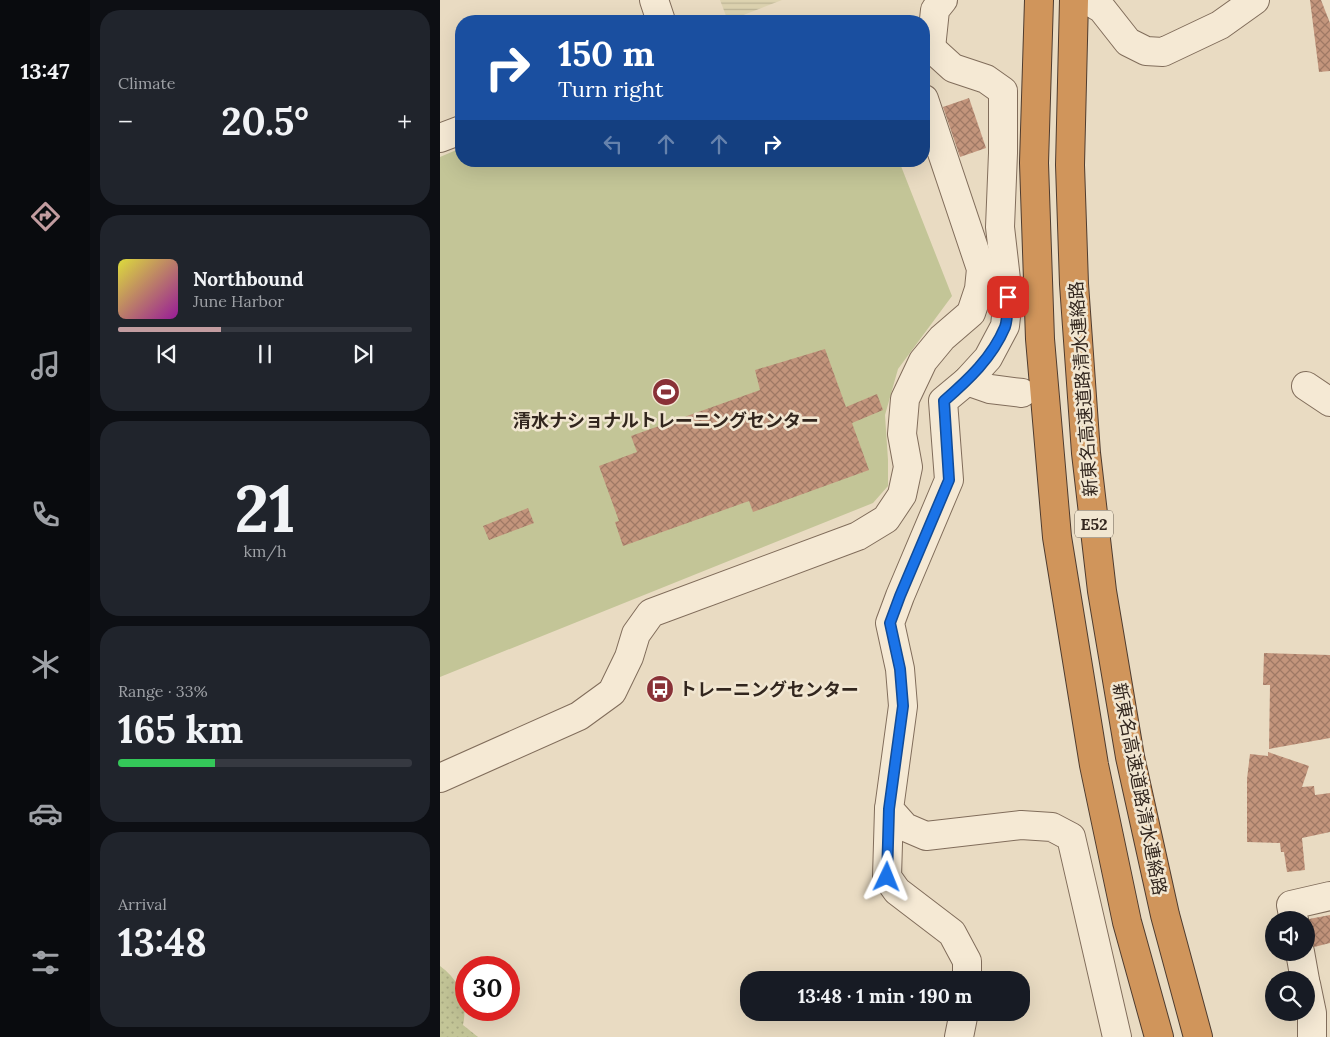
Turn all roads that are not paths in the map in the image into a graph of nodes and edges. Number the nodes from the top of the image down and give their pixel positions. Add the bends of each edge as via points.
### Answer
1 (654, 0) edge
2 (943, 0) edge
3 (1038, 0) edge
4 (1074, 0) edge
5 (1087, 0) edge
6 (1255, 0) edge
7 (659, 15) edge
8 (930, 38) edge
9 (930, 51) edge
10 (930, 117) edge
11 (966, 381) junction
12 (1306, 386) dead end
13 (1022, 393) dead end
14 (1330, 402) edge
15 (440, 778) edge
16 (889, 809) junction
17 (1330, 896) edge
18 (1292, 911) edge
19 (967, 971) edge
20 (962, 1021) edge
21 (1312, 1021) edge
22 (959, 1037) edge
23 (1116, 1037) edge
24 (1159, 1037) edge
25 (1198, 1037) edge
26 (1312, 1037) edge

1 - 7 street
2 - 8 street via 935,10
3 - 24 highway, 新東名高速道路清水連絡路 / E52 via 1034,163 1040,329 1057,537 1098,783 1127,922
4 - 25 highway, 新東名高速道路清水連絡路 / E52 via 1070,165 1074,284 1086,453 1102,591 1130,758
5 - 6 street via 1102,9 1128,42 1146,51 1163,52 1220,25
9 - 11 street via 953,68 986,79 1003,91 1000,226 1008,297 1005,326 988,358
10 - 15 street via 981,269 979,289 971,313 923,360 905,399 902,434 908,467 902,495 886,520 858,536 651,613 636,634 630,657 612,692 579,716
11 - 13 street via 990,390
11 - 16 street via 944,401 949,480 890,623 900,669 903,706
12 - 14 street
16 - 19 street via 887,877 896,891 952,933 967,961
16 - 23 street via 905,827 926,836 1021,825 1052,827 1071,838
17 - 18 street via 1291,905
20 - 22 street
21 - 26 street

